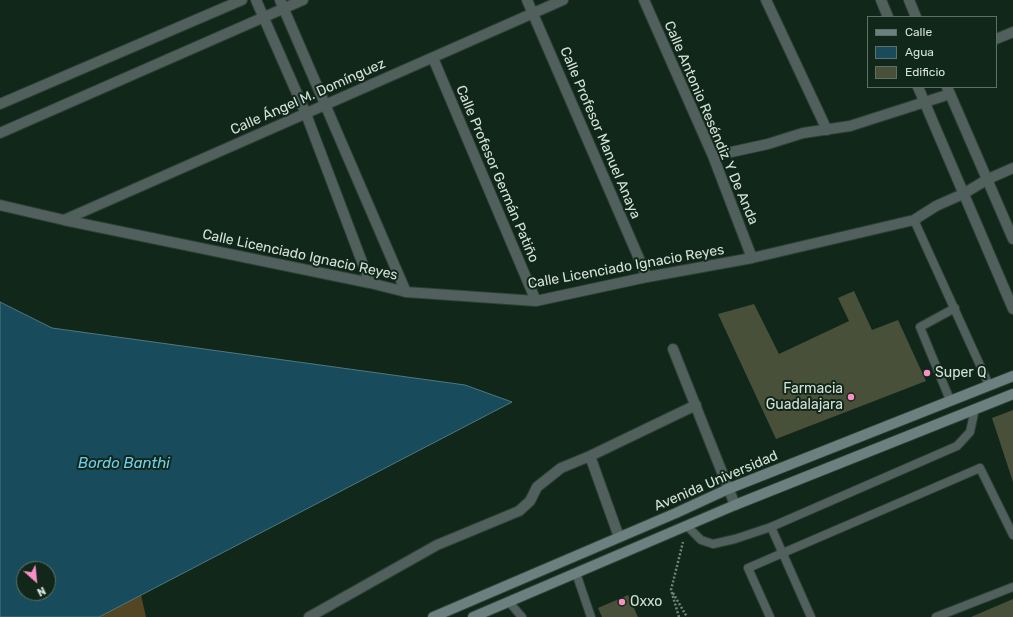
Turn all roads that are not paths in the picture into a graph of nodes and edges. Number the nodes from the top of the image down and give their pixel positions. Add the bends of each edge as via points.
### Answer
1 (242, 0) edge
2 (256, 0) edge
3 (303, 0) edge
4 (527, 0) edge
5 (563, 0) edge
6 (644, 0) edge
7 (766, 0) edge
8 (881, 0) edge
9 (909, 0) edge
10 (282, 4) edge
11 (533, 13) junction
12 (888, 16) edge
13 (916, 16) edge
14 (264, 17) junction
15 (1013, 32) edge
16 (997, 39) edge
17 (433, 58) junction
18 (918, 88) edge
19 (949, 91) edge
20 (925, 102) junction
21 (0, 104) edge
22 (326, 105) junction
23 (306, 114) junction
24 (828, 130) junction
25 (0, 133) edge
26 (713, 156) junction
27 (1013, 168) edge
28 (988, 179) junction
29 (963, 194) junction
30 (0, 204) edge
31 (64, 220) junction
32 (914, 220) junction
33 (1013, 239) edge
34 (752, 258) junction
35 (647, 276) junction
36 (370, 283) junction
37 (406, 292) junction
38 (536, 301) junction
39 (954, 308) junction
40 (1013, 309) edge
41 (673, 349) dead end
42 (1013, 376) edge
43 (989, 384) junction
44 (1013, 394) edge
45 (950, 400) junction
46 (696, 405) junction
47 (975, 409) junction
48 (590, 456) junction
49 (728, 489) junction
50 (735, 505) junction
51 (686, 526) junction
52 (771, 527) junction
53 (1013, 535) edge
54 (619, 537) junction
55 (782, 552) junction
56 (576, 573) junction
57 (1013, 587) edge
58 (509, 602) junction
59 (309, 617) edge
60 (432, 617) edge
61 (473, 617) edge
62 (522, 617) edge
63 (592, 617) edge
64 (770, 617) edge
65 (811, 617) edge
66 (936, 617) edge

1 - 21 street
2 - 14 street
3 - 10 street
4 - 11 street, Calle Profesor Manuel Anaya
5 - 11 street, Calle Ángel M. Domínguez
6 - 26 street, Calle Antonio Reséndiz Y De Anda
7 - 24 street
8 - 12 street
9 - 13 street
10 - 14 street
10 - 22 street
11 - 17 street, Calle Ángel M. Domínguez
11 - 35 street, Calle Profesor Manuel Anaya
14 - 23 street
14 - 25 street
15 - 16 street
17 - 22 street, Calle Ángel M. Domínguez
17 - 38 street, Calle Profesor Germán Patiño
18 - 20 street
19 - 20 street
19 - 28 street
20 - 24 street via 850,126
20 - 29 street
22 - 23 street, Calle Ángel M. Domínguez
22 - 37 street
23 - 31 street, Calle Ángel M. Domínguez
23 - 36 street
24 - 26 street via 803,133
26 - 34 street, Calle Antonio Reséndiz Y De Anda
27 - 28 street, Calle Licenciado Ignacio Reyes
28 - 29 street, Calle Licenciado Ignacio Reyes
28 - 33 street
29 - 32 street, Calle Licenciado Ignacio Reyes via 936,206
29 - 40 street
30 - 31 street, Calle Licenciado Ignacio Reyes
31 - 36 street, Calle Licenciado Ignacio Reyes
32 - 34 street, Calle Licenciado Ignacio Reyes
32 - 39 lane
34 - 35 street, Calle Licenciado Ignacio Reyes
35 - 38 street, Calle Licenciado Ignacio Reyes
36 - 37 street, Calle Licenciado Ignacio Reyes
37 - 38 street, Calle Licenciado Ignacio Reyes
39 - 43 lane
39 - 45 lane via 920,326
41 - 46 street
42 - 43 main road, Avenida Universidad
43 - 45 main road, Avenida Universidad
44 - 47 main road, Avenida Universidad
45 - 49 main road, Avenida Universidad
46 - 48 street
46 - 49 street
47 - 50 main road, Avenida Universidad
47 - 52 lane via 970,432 956,446
48 - 54 street
48 - 59 street via 561,468 537,487 530,501 519,511 437,545
49 - 50 street
49 - 54 main road, Avenida Universidad
50 - 51 main road, Avenida Universidad
51 - 52 lane via 701,540 713,544
51 - 56 main road, Avenida Universidad
52 - 55 lane
53 - 55 lane via 980,468
54 - 60 main road, Avenida Universidad
55 - 64 lane via 748,568
55 - 65 lane
56 - 58 main road, Avenida Universidad
56 - 63 lane
57 - 66 lane
58 - 61 main road, Avenida Universidad
58 - 62 lane

